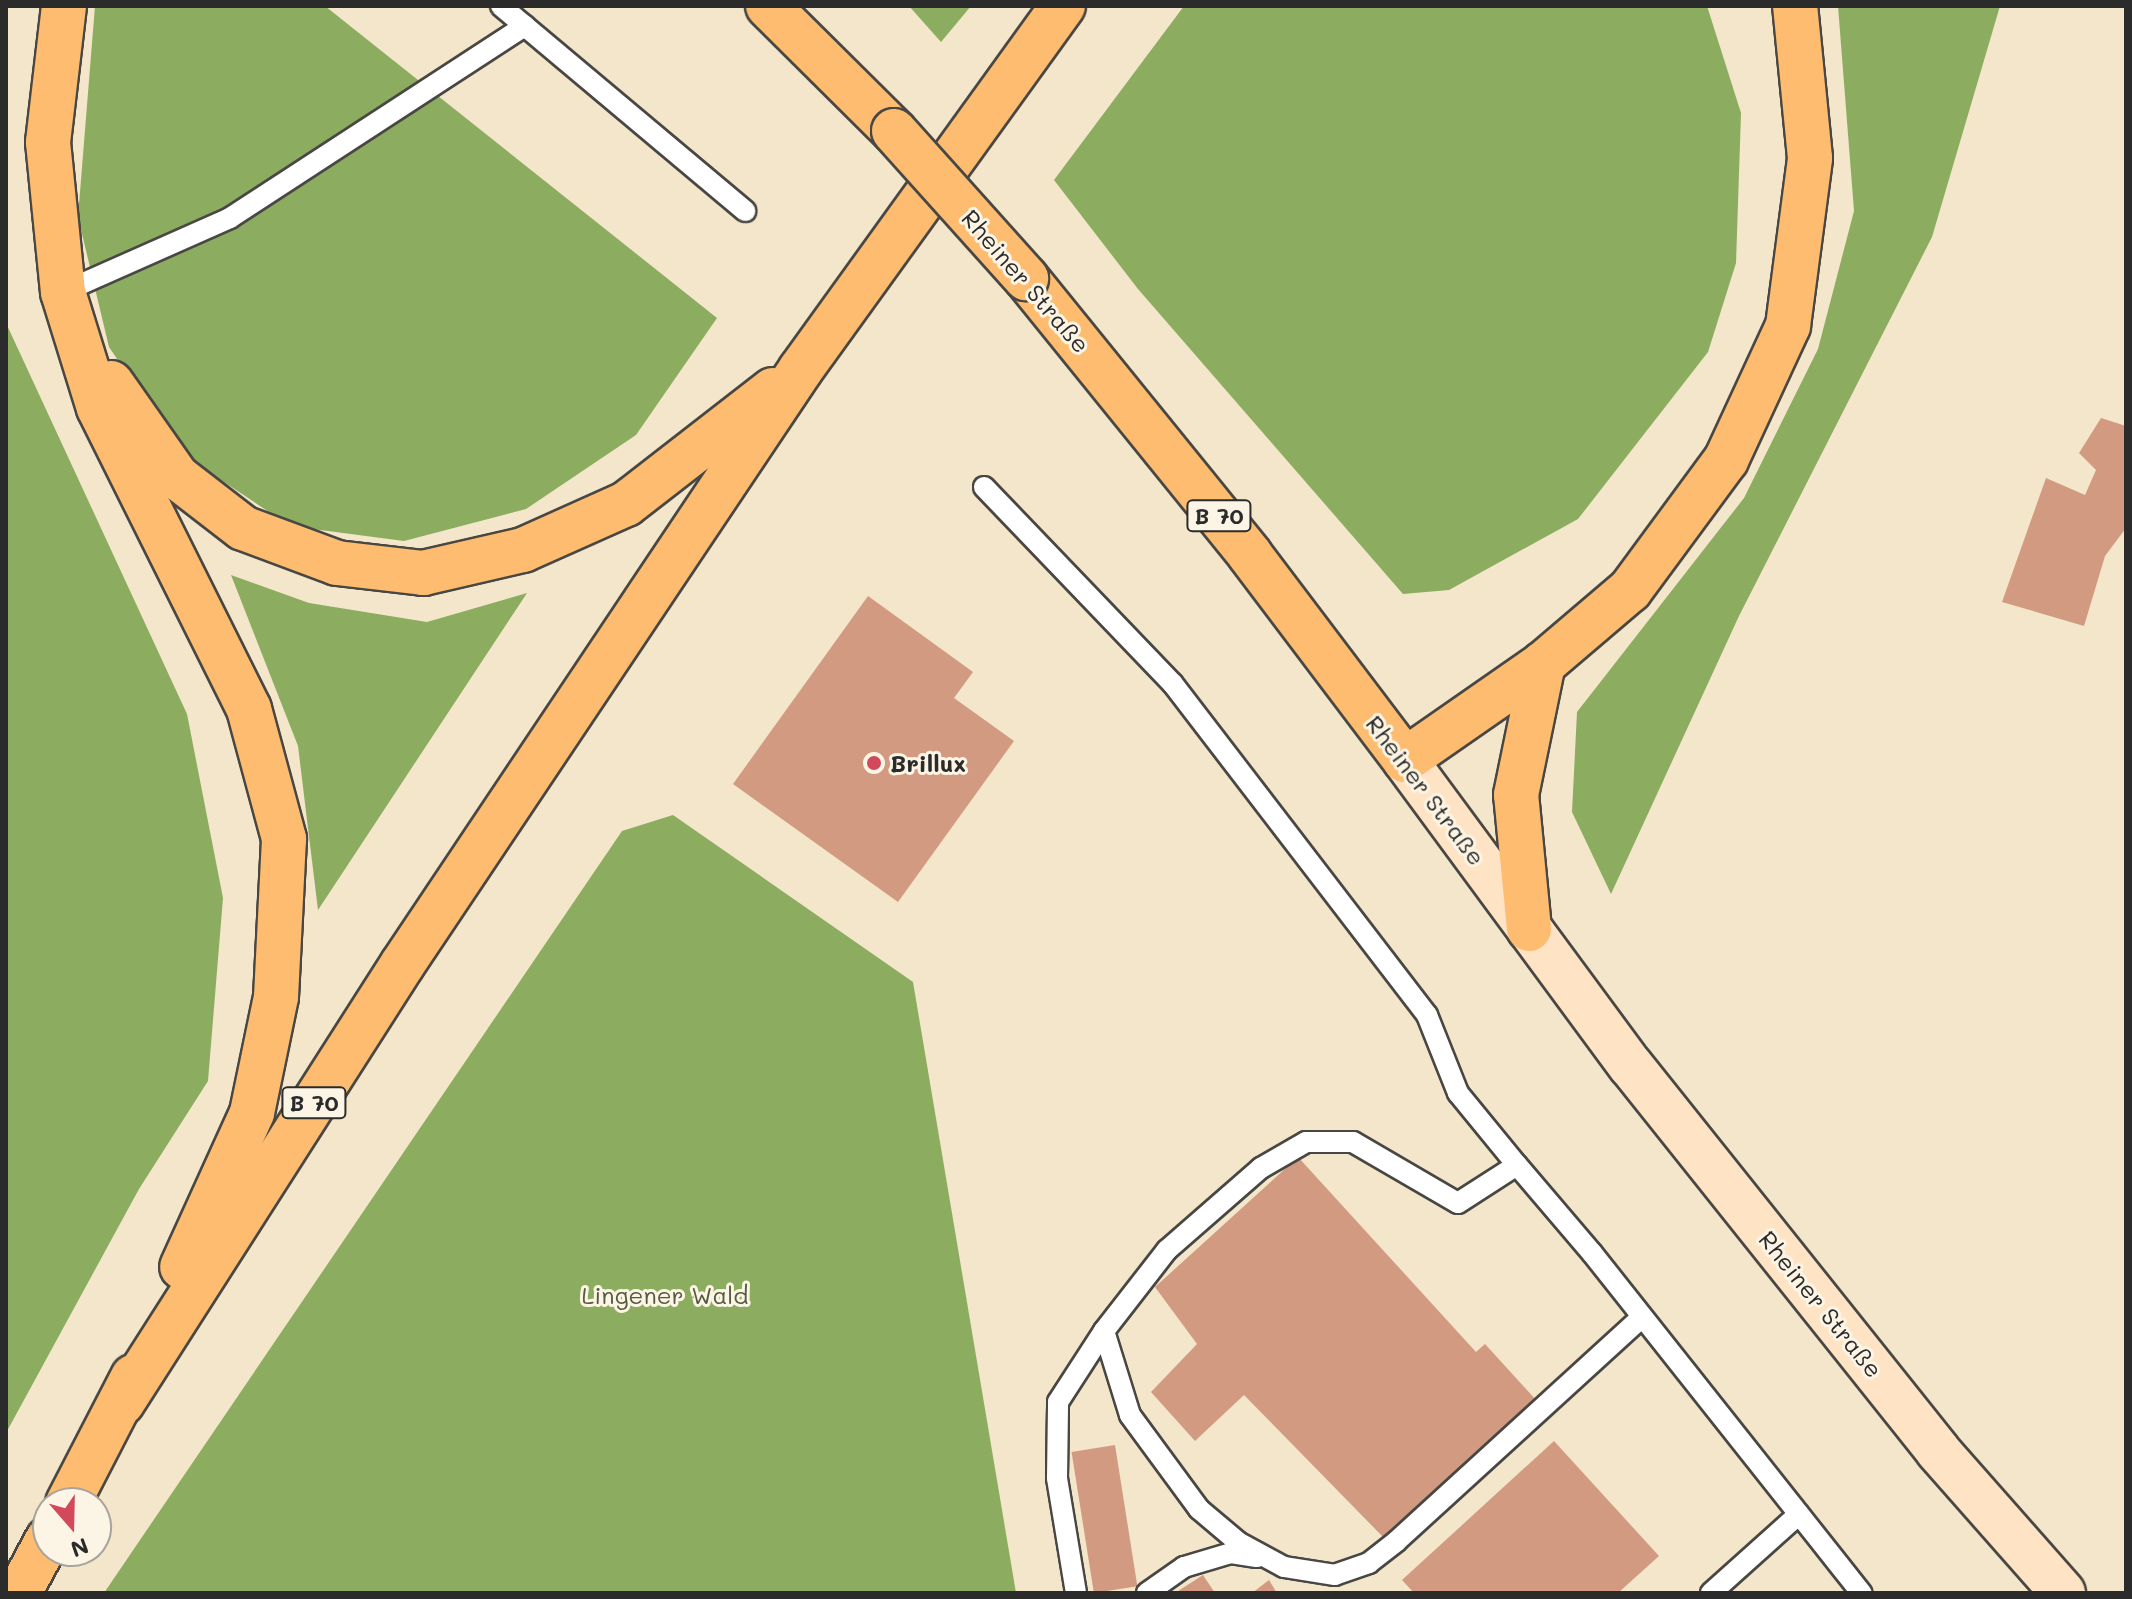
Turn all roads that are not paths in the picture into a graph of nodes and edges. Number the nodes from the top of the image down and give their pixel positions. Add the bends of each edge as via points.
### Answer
1 (64, 6) edge
2 (501, 6) edge
3 (768, 6) edge
4 (1063, 6) edge
5 (1793, 9) edge
6 (525, 26) junction
7 (745, 211) dead end
8 (63, 292) junction
9 (801, 369) junction
10 (984, 487) dead end
11 (1543, 664) junction
12 (1405, 760) junction
13 (1529, 929) junction
14 (1517, 1165) junction
15 (1642, 1317) junction
16 (1104, 1331) junction
17 (122, 1403) junction
18 (77, 1487) edge
19 (1799, 1514) junction
20 (1269, 1559) junction
21 (33, 1567) edge
22 (19, 1593) edge
23 (1076, 1593) edge
24 (1147, 1593) edge
25 (1711, 1593) edge
26 (1861, 1593) edge
27 (2063, 1593) edge

1 - 8 main road via 48,142
2 - 6 lane
3 - 12 main road, Rheiner Straße / B 70, bridge via 894,131 1026,278 1250,555
4 - 9 main road, B 70
5 - 11 main road via 1810,158 1788,326 1726,460 1630,590
6 - 7 lane
6 - 8 lane via 230,218
8 - 9 main road via 111,382 177,477 243,528 337,563 423,573 523,550 626,504
8 - 17 main road via 99,408 249,709 284,839 276,997 252,1113
9 - 17 main road, B 70 via 411,952
10 - 14 lane via 1173,684 1427,1015 1458,1093
11 - 12 main road
11 - 13 main road via 1516,795
12 - 13 main road, Rheiner Straße
13 - 27 main road, Rheiner Straße via 1631,1066 1938,1451
14 - 15 lane
14 - 16 lane via 1458,1203 1353,1142 1306,1142 1261,1168 1167,1250
15 - 19 lane
15 - 20 lane via 1369,1563 1335,1575 1284,1567
16 - 20 lane via 1130,1415 1199,1509
16 - 23 lane via 1058,1402 1057,1478
17 - 18 main road, B 70
19 - 25 lane
19 - 26 lane
20 - 24 lane via 1219,1556 1184,1567
21 - 22 main road

